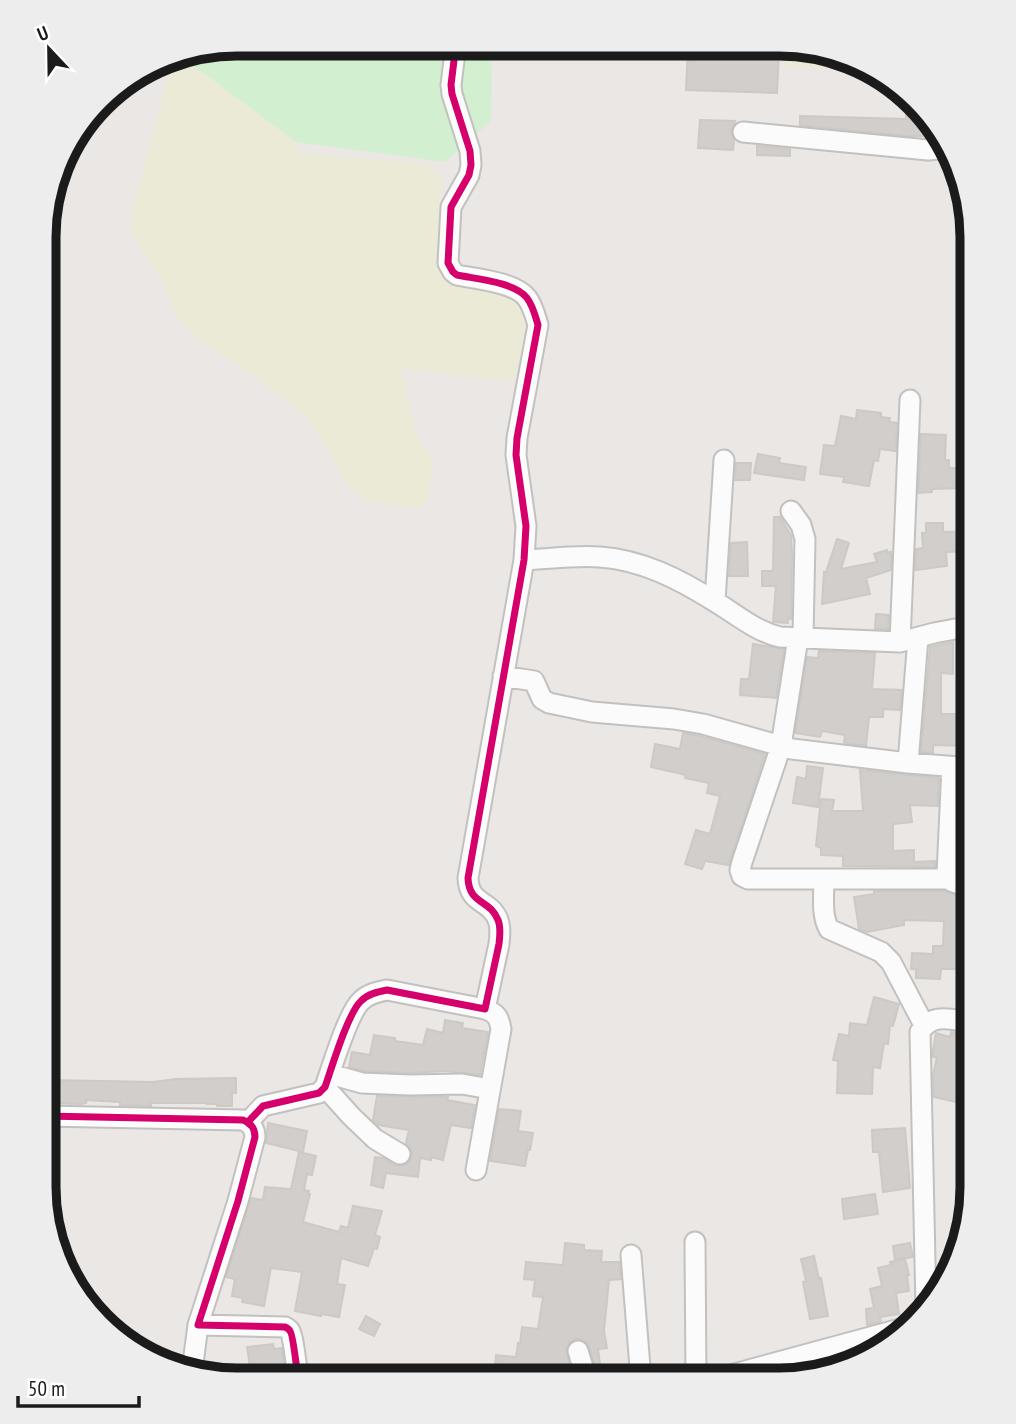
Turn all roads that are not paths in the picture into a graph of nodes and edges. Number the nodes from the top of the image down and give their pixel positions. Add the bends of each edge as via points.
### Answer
1 (455, 56) edge
2 (743, 132) dead end
3 (937, 149) edge
4 (910, 400) dead end
5 (724, 460) dead end
6 (791, 511) dead end
7 (524, 560) junction
8 (715, 601) junction
9 (960, 629) edge
10 (801, 638) junction
11 (909, 640) junction
12 (503, 676) junction
13 (781, 746) junction
14 (908, 763) junction
15 (951, 767) junction
16 (960, 767) edge
17 (948, 878) junction
18 (824, 879) junction
19 (960, 883) edge
20 (485, 1009) junction
21 (960, 1021) edge
22 (924, 1025) junction
23 (327, 1080) junction
24 (490, 1089) junction
25 (56, 1116) edge
26 (248, 1122) junction
27 (400, 1154) dead end
28 (476, 1170) dead end
29 (695, 1242) dead end
30 (631, 1255) dead end
31 (926, 1293) edge
32 (198, 1325) junction
33 (886, 1333) edge
34 (578, 1351) dead end
35 (193, 1362) edge
36 (296, 1368) edge
37 (583, 1368) edge
38 (640, 1368) edge
39 (696, 1368) edge
40 (756, 1368) edge

1 - 7 street via 452,94 471,165 452,207 448,263 457,275 521,291 538,324 516,455 526,526
2 - 3 street
4 - 11 street
5 - 8 street
6 - 10 street via 806,539
7 - 8 street via 598,556 630,561
7 - 12 street
8 - 10 street via 766,634
9 - 11 street
10 - 11 street
10 - 13 street
11 - 14 street
12 - 13 street via 534,681 548,703 704,724
12 - 20 street via 468,878 471,894 498,919 500,934
13 - 14 street
13 - 18 street via 740,870 748,879
14 - 15 street
15 - 16 street
15 - 17 street
17 - 18 street
17 - 19 street
18 - 22 street via 824,915 829,929 881,952 891,962
20 - 23 street via 387,990 375,992 353,1011
20 - 24 street via 495,1013 501,1028
21 - 22 street via 940,1019
22 - 31 street via 919,1047
23 - 24 street
23 - 26 street via 319,1093 263,1106
23 - 27 street via 351,1116
24 - 28 street
25 - 26 street
26 - 32 street via 255,1137
29 - 39 street
30 - 38 street
32 - 35 street
32 - 36 street via 285,1327 292,1334
33 - 40 street
34 - 37 street

